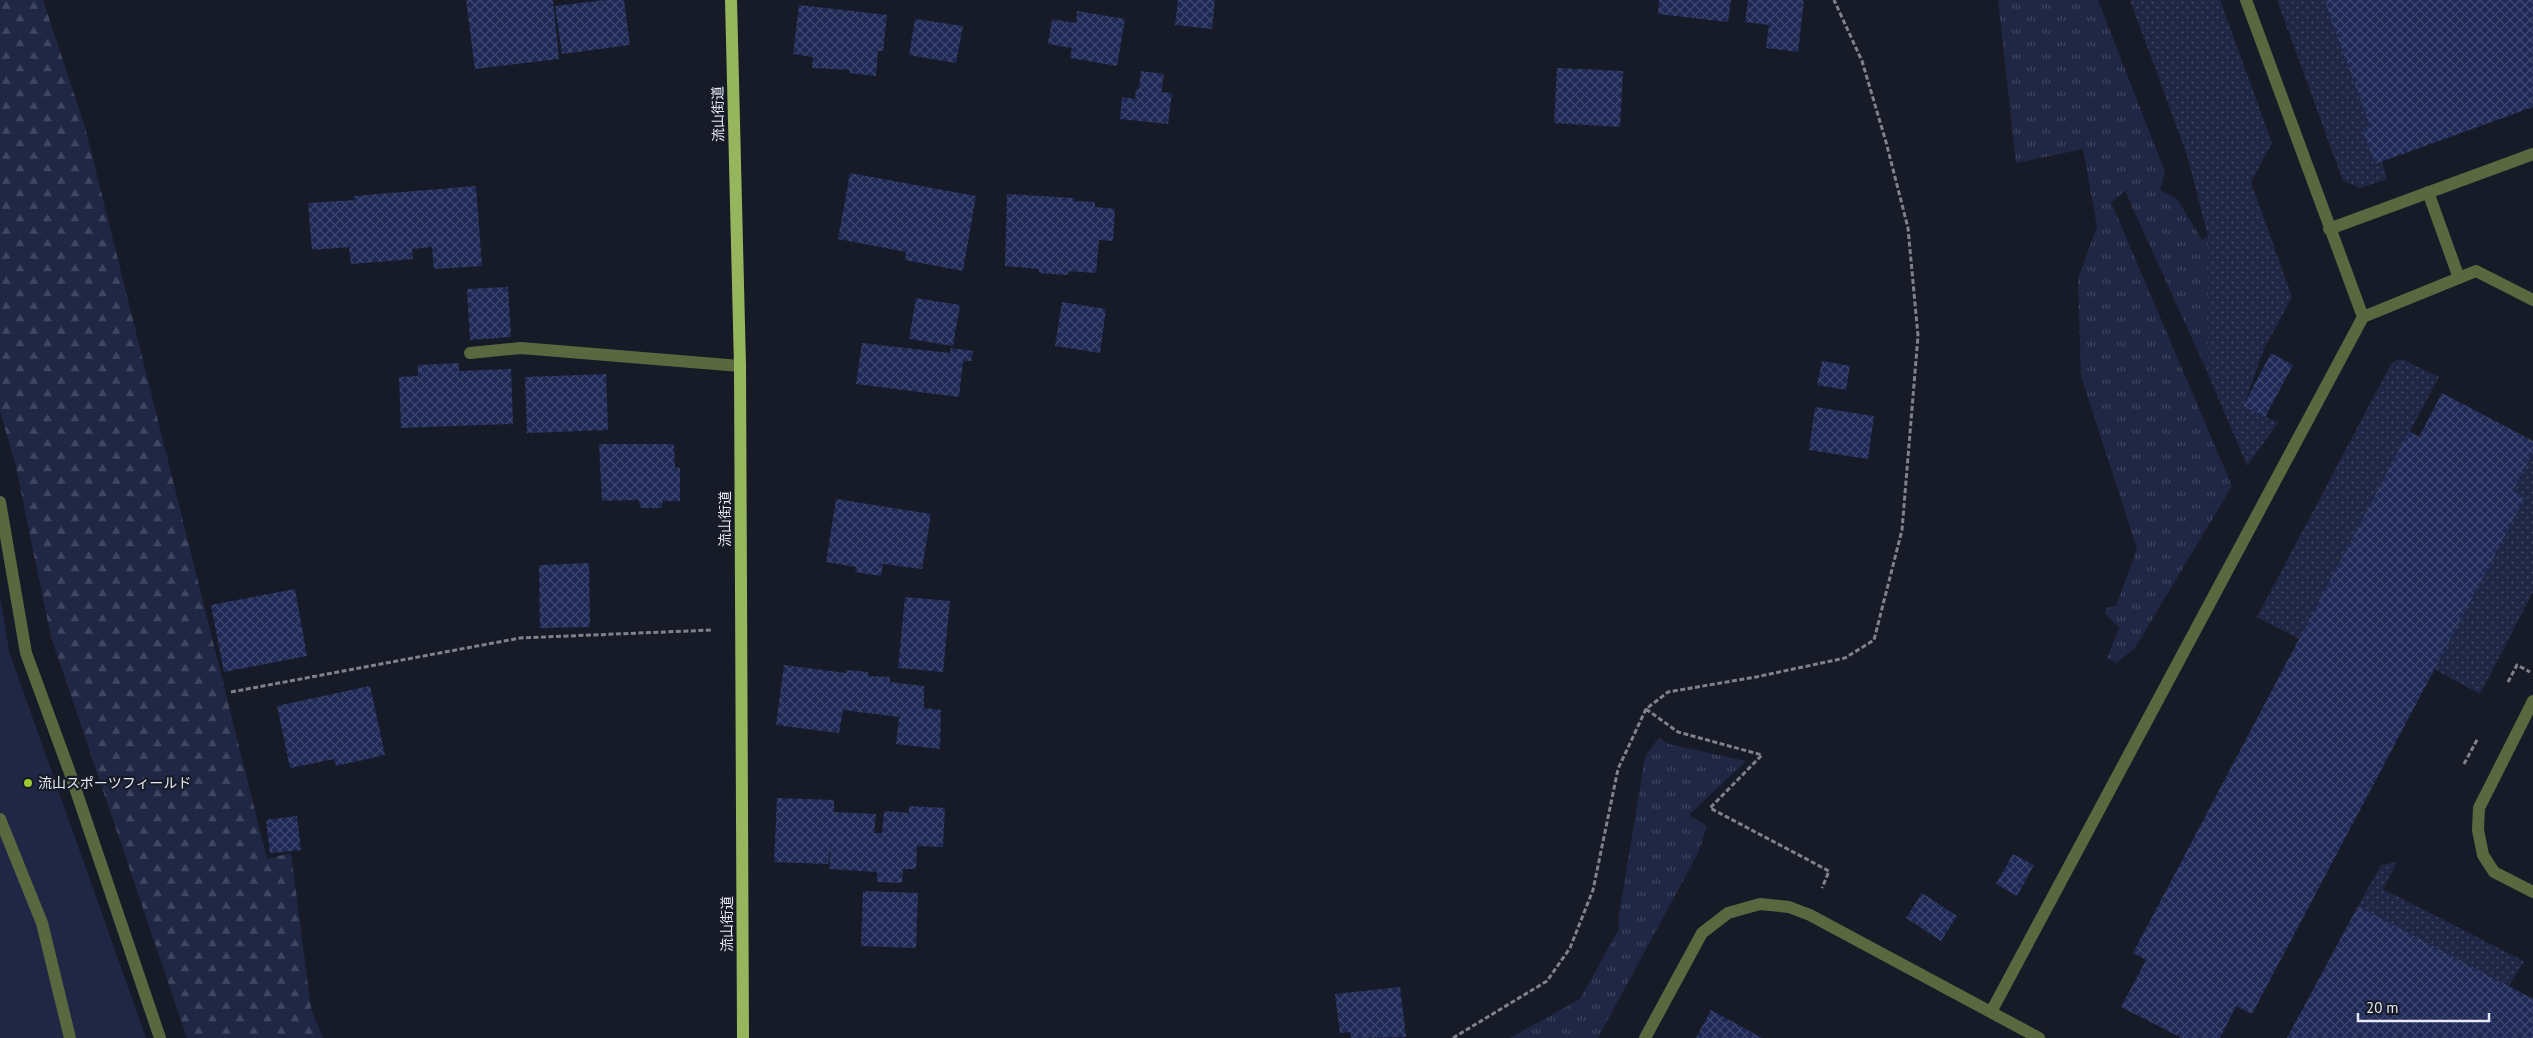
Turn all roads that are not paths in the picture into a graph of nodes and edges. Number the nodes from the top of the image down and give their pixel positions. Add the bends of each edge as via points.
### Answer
1 (731, 0) edge
2 (2246, 0) edge
3 (2533, 154) edge
4 (2428, 192) junction
5 (2329, 229) junction
6 (2459, 278) junction
7 (2533, 300) edge
8 (2363, 317) junction
9 (470, 352) dead end
10 (740, 366) junction
11 (0, 502) edge
12 (2533, 701) edge
13 (0, 819) edge
14 (2533, 892) edge
15 (1991, 1012) junction
16 (70, 1038) edge
17 (160, 1038) edge
18 (743, 1038) edge
19 (1645, 1038) edge
20 (2039, 1038) edge

1 - 10 main road, 流山街道
2 - 5 street
3 - 4 street
4 - 5 street
4 - 6 street
5 - 8 street
6 - 7 street via 2476,271
6 - 8 street
8 - 15 street
9 - 10 street via 521,348
10 - 18 main road, 流山街道
11 - 17 street via 26,653
12 - 14 street via 2479,808 2478,830 2483,856 2494,872
13 - 16 street via 42,923
15 - 19 street via 1810,914 1789,906 1760,904 1728,913 1702,933
15 - 20 street

